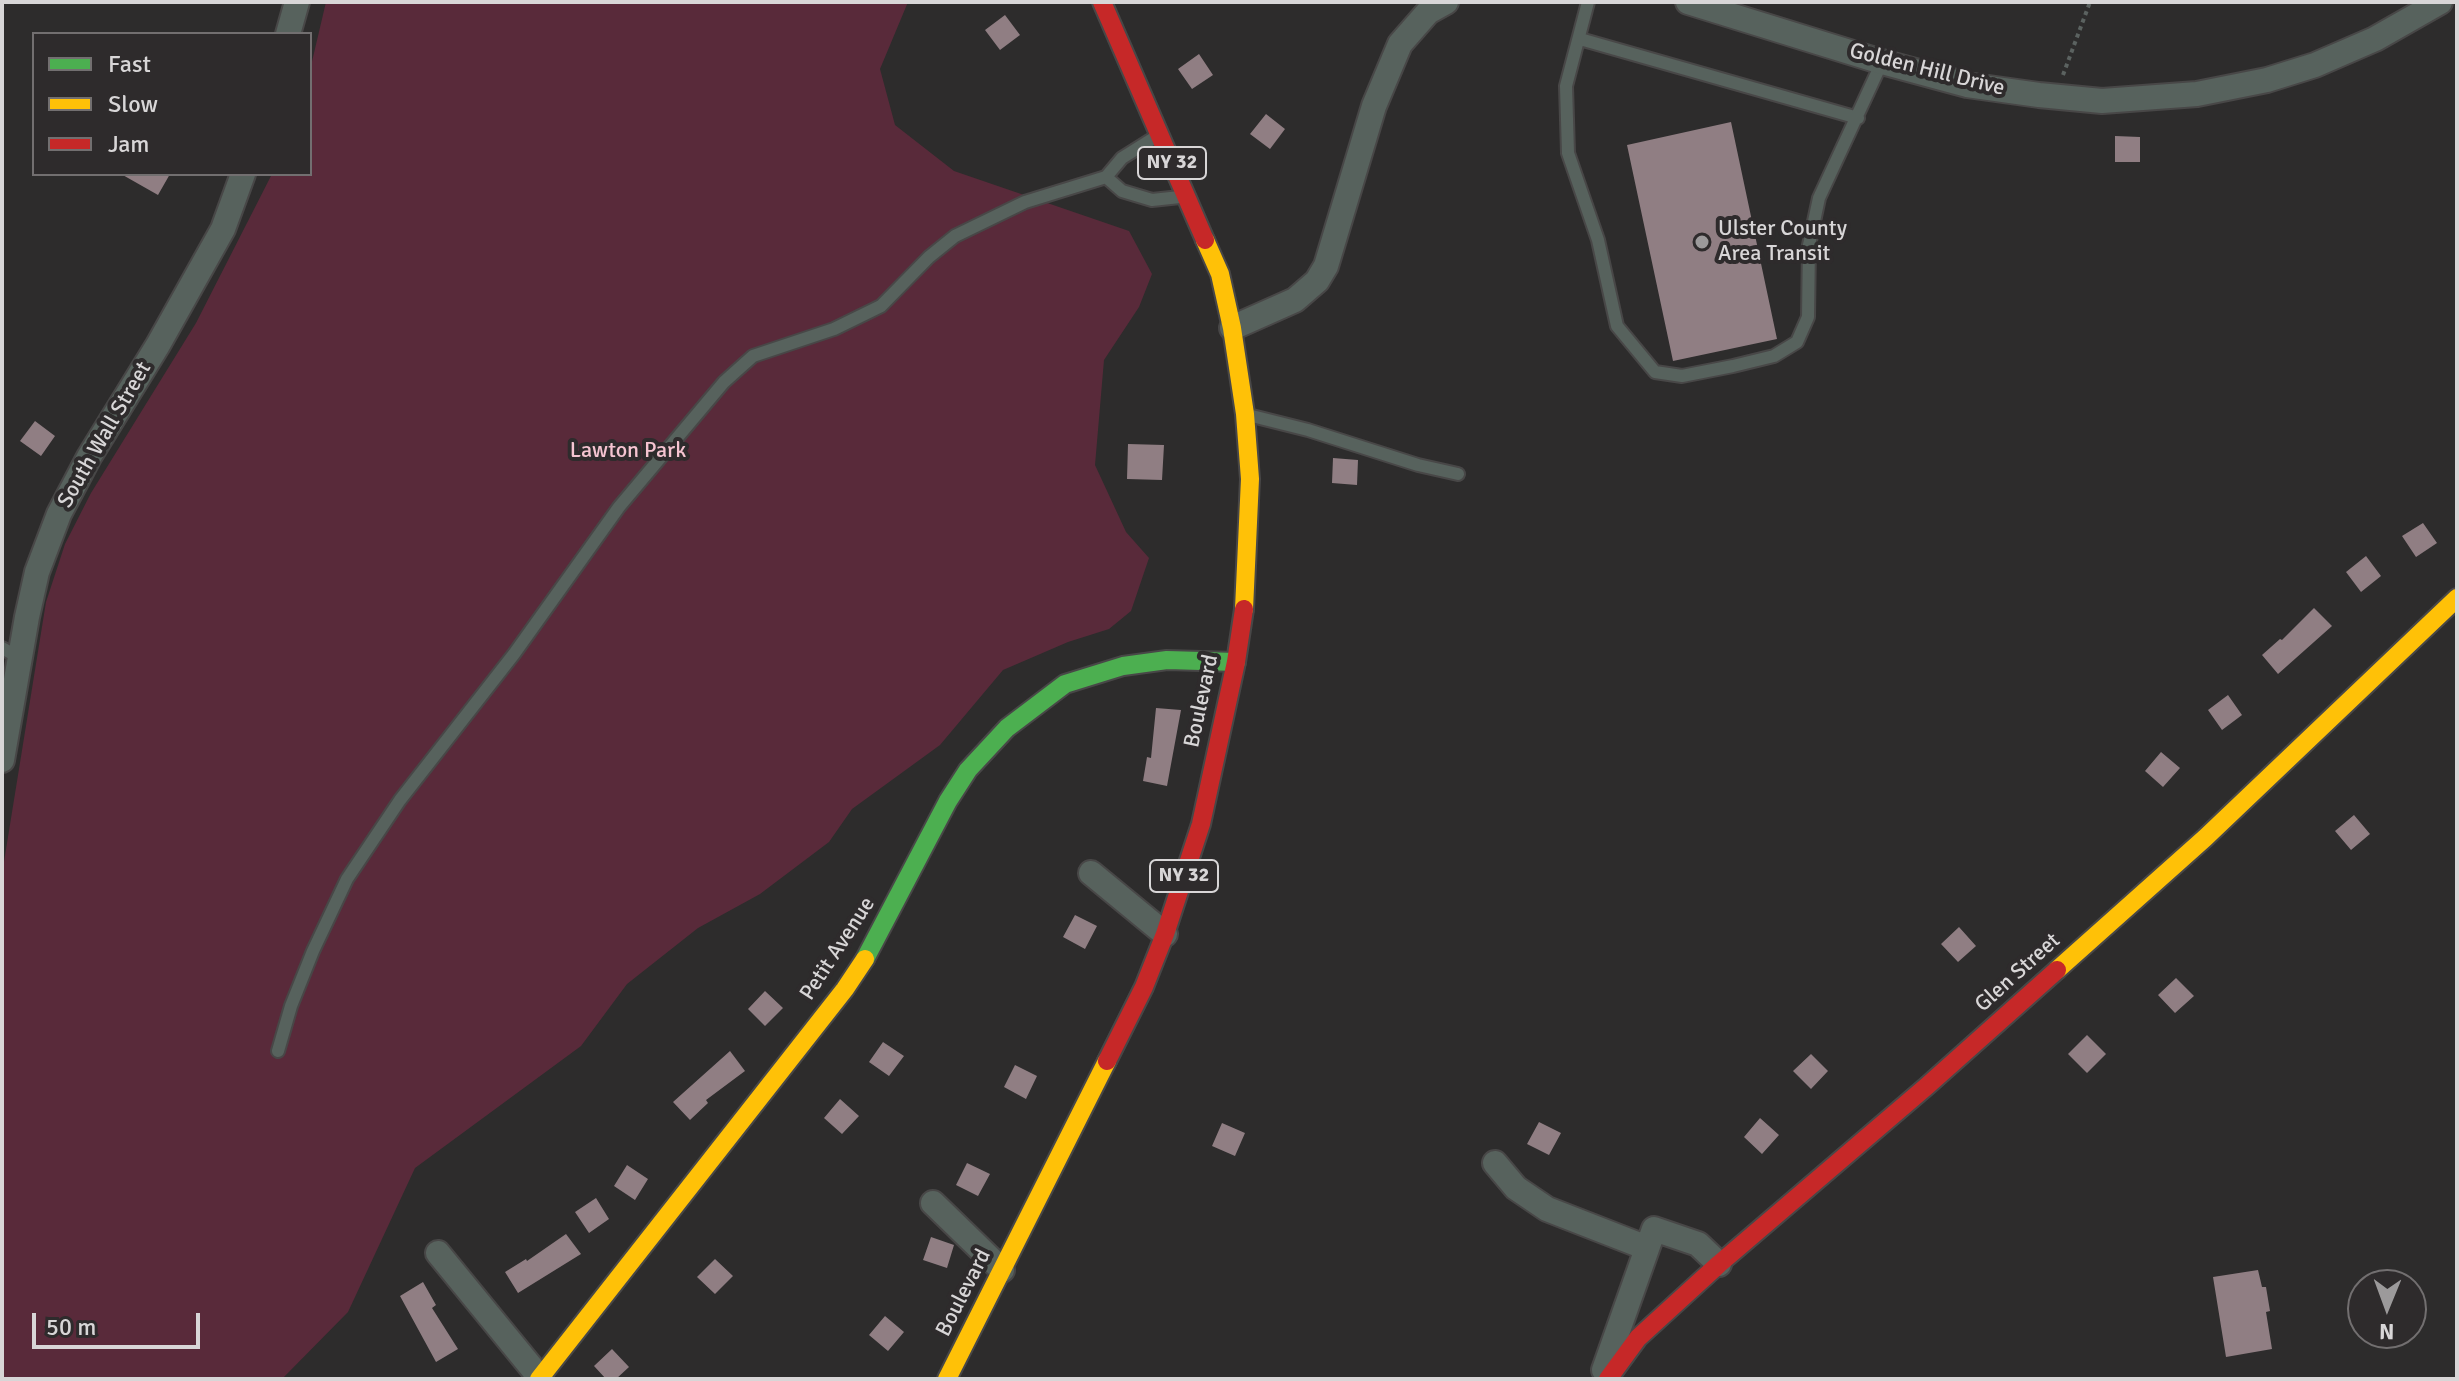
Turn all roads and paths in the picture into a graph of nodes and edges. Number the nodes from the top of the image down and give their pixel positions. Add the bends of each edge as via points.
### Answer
1 (297, 2) edge
2 (1102, 2) edge
3 (1446, 2) edge
4 (1588, 2) edge
5 (1688, 2) edge
6 (2090, 2) edge
7 (2440, 2) edge
8 (289, 32) edge
9 (1580, 39) junction
10 (1882, 62) junction
11 (2059, 84) dead end
12 (1858, 118) junction
13 (1160, 134) junction
14 (242, 176) edge
15 (1106, 177) junction
16 (1187, 196) junction
17 (1232, 328) junction
18 (1245, 414) junction
19 (1458, 474) dead end
20 (2457, 598) edge
21 (11, 653) edge
22 (1236, 662) junction
23 (2, 760) edge
24 (1091, 873) dead end
25 (1165, 934) junction
26 (278, 1051) dead end
27 (1495, 1163) dead end
28 (933, 1203) dead end
29 (1650, 1239) junction
30 (438, 1253) dead end
31 (1719, 1264) junction
32 (1002, 1270) junction
33 (540, 1379) edge
34 (947, 1379) edge
35 (1601, 1379) edge
36 (1608, 1379) edge

1 - 8 street
2 - 13 street, Boulevard / NY 32
3 - 17 street via 1428,12 1400,44 1374,106 1317,281 1295,300
4 - 9 lane
5 - 10 street, Golden Hill Drive
6 - 11 path
7 - 10 street, Golden Hill Drive via 2315,65 2197,94 2102,101 2039,95 1967,85
9 - 12 lane
9 - 12 lane via 1566,86 1568,153 1598,240 1617,326 1655,372 1682,376 1733,366 1774,356 1797,342 1808,317 1809,245 1819,198
10 - 12 lane
13 - 15 lane via 1122,158
13 - 16 street, Boulevard / NY 32
14 - 21 street, South Wall Street via 216,242 59,514
15 - 16 lane via 1122,191 1152,200
15 - 26 lane via 1025,202 955,236 881,306 834,329 753,356 724,382 619,507 365,852 313,951
16 - 17 street, Boulevard / NY 32 via 1220,274
17 - 18 street, Boulevard / NY 32
18 - 19 lane
18 - 22 street, Boulevard / NY 32 via 1250,479 1246,592
20 - 31 street, Glen Street via 2205,838
21 - 23 street, South Wall Street
22 - 25 street, Boulevard / NY 32 via 1201,824
22 - 33 street, Petit Avenue via 1167,660 1123,666 1065,684 1007,728 948,801 874,945 845,989
24 - 25 street
25 - 32 street, Boulevard / NY 32 via 1144,987
27 - 29 street via 1516,1188 1547,1209
28 - 32 street
29 - 31 street via 1698,1244
29 - 35 street
30 - 33 street
31 - 36 street, Glen Street via 1638,1338
32 - 34 street, Boulevard / NY 32

